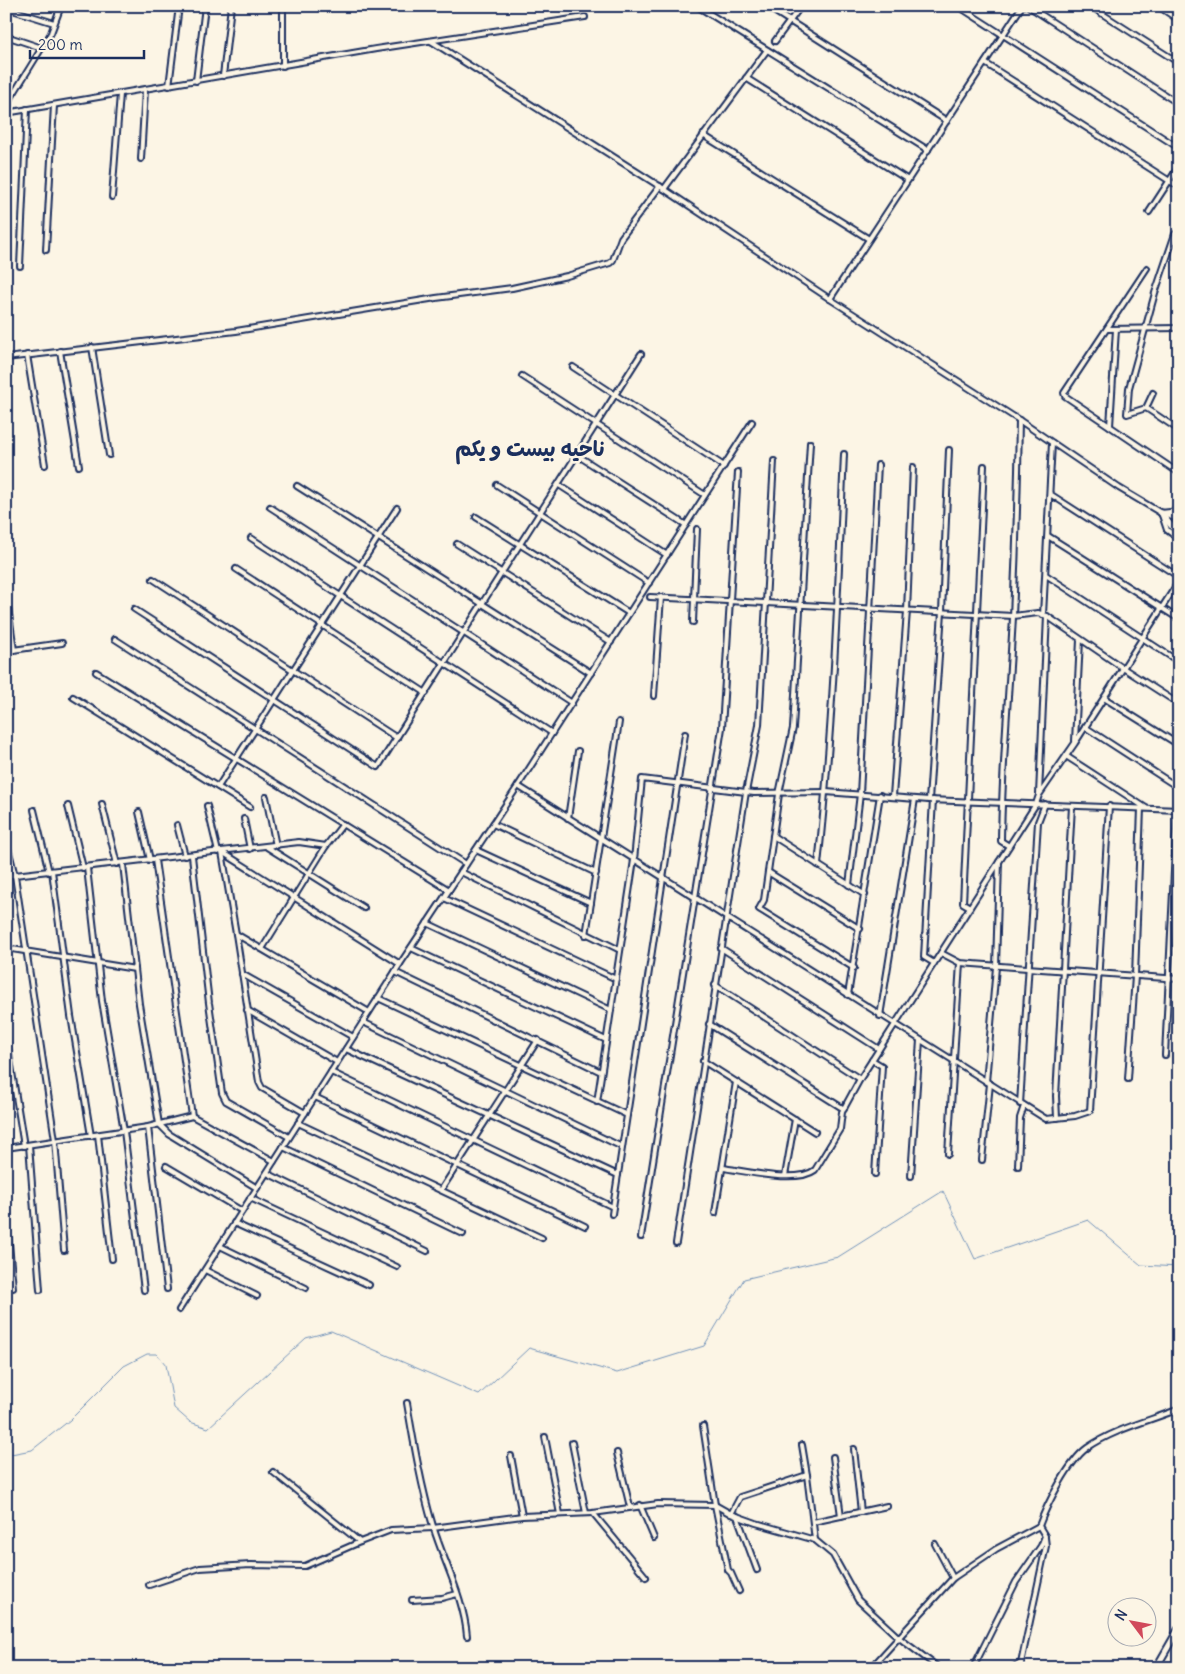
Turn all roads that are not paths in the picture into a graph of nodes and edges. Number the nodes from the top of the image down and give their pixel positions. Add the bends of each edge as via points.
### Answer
1 (61, 6) edge
2 (179, 6) edge
3 (206, 6) edge
4 (232, 6) edge
5 (283, 6) edge
6 (697, 6) edge
7 (766, 6) edge
8 (801, 6) edge
9 (958, 6) edge
10 (1022, 6) edge
11 (1028, 6) edge
12 (1090, 6) edge
13 (1158, 6) edge
14 (6, 8) edge
15 (585, 16) dead end
16 (1179, 20) edge
17 (790, 21) junction
18 (54, 23) junction
19 (1003, 35) junction
20 (6, 36) edge
21 (775, 40) dead end
22 (431, 41) junction
23 (42, 48) junction
24 (768, 50) junction
25 (985, 63) junction
26 (1179, 63) edge
27 (283, 66) junction
28 (223, 76) junction
29 (746, 78) junction
30 (196, 81) junction
31 (169, 86) junction
32 (145, 90) junction
33 (120, 94) junction
34 (1179, 104) edge
35 (54, 105) junction
36 (6, 106) edge
37 (27, 109) junction
38 (6, 113) edge
39 (947, 121) junction
40 (704, 135) junction
41 (1179, 148) edge
42 (928, 150) junction
43 (141, 159) dead end
44 (1179, 166) edge
45 (908, 180) junction
46 (1169, 181) junction
47 (660, 186) junction
48 (1179, 187) edge
49 (664, 189) junction
50 (112, 197) dead end
51 (1149, 212) dead end
52 (1175, 234) dead end
53 (870, 239) junction
54 (46, 250) dead end
55 (20, 266) dead end
56 (1147, 268) dead end
57 (830, 299) junction
58 (1179, 328) edge
59 (1107, 329) junction
60 (1116, 329) junction
61 (1146, 329) junction
62 (92, 347) junction
63 (60, 351) junction
64 (641, 354) dead end
65 (26, 355) junction
66 (6, 358) edge
67 (574, 367) dead end
68 (522, 376) dead end
69 (1153, 393) dead end
70 (616, 394) junction
71 (1146, 408) junction
72 (1019, 420) junction
73 (752, 422) dead end
74 (597, 424) junction
75 (1110, 426) junction
76 (1179, 430) edge
77 (6, 431) edge
78 (7, 438) edge
79 (810, 443) dead end
80 (1052, 443) junction
81 (949, 450) dead end
82 (844, 454) dead end
83 (109, 455) dead end
84 (577, 455) junction
85 (774, 461) dead end
86 (45, 465) dead end
87 (878, 465) dead end
88 (79, 466) dead end
89 (724, 466) junction
90 (984, 466) dead end
91 (913, 467) dead end
92 (738, 472) dead end
93 (1179, 473) edge
94 (497, 485) dead end
95 (558, 485) junction
96 (297, 486) dead end
97 (1050, 494) junction
98 (705, 495) junction
99 (270, 507) dead end
100 (397, 508) dead end
101 (1179, 511) edge
102 (540, 513) junction
103 (1161, 513) junction
104 (476, 517) dead end
105 (1179, 519) edge
106 (686, 525) junction
107 (697, 529) dead end
108 (1179, 531) edge
109 (1048, 536) junction
110 (251, 538) dead end
111 (378, 538) junction
112 (1179, 539) edge
113 (457, 544) dead end
114 (520, 545) junction
115 (666, 555) junction
116 (360, 566) junction
117 (236, 569) dead end
118 (502, 573) junction
119 (1046, 575) junction
120 (153, 579) dead end
121 (1179, 579) edge
122 (649, 583) junction
123 (6, 593) edge
124 (340, 596) junction
125 (650, 597) dead end
126 (661, 597) junction
127 (694, 599) junction
128 (729, 601) junction
129 (767, 603) junction
130 (483, 604) junction
131 (801, 605) junction
132 (838, 607) junction
133 (134, 608) dead end
134 (1162, 608) junction
135 (871, 609) junction
136 (908, 610) junction
137 (942, 612) junction
138 (629, 613) junction
139 (976, 614) junction
140 (1013, 616) junction
141 (1045, 616) junction
142 (1179, 619) edge
143 (693, 622) dead end
144 (322, 625) junction
145 (464, 633) junction
146 (1142, 638) junction
147 (115, 639) dead end
148 (1080, 640) junction
149 (610, 642) junction
150 (62, 643) dead end
151 (6, 650) edge
152 (14, 650) junction
153 (1179, 662) edge
154 (445, 663) junction
155 (1122, 668) junction
156 (293, 670) junction
157 (96, 672) dead end
158 (591, 673) junction
159 (426, 692) junction
160 (654, 696) dead end
161 (73, 697) dead end
162 (1104, 698) junction
163 (274, 700) junction
164 (572, 703) junction
165 (1179, 704) edge
166 (619, 722) dead end
167 (1085, 727) junction
168 (255, 729) junction
169 (552, 733) junction
170 (685, 734) dead end
171 (397, 738) junction
172 (1075, 743) junction
173 (1179, 745) edge
174 (578, 751) dead end
175 (1066, 756) junction
176 (236, 758) junction
177 (677, 784) junction
178 (518, 786) junction
179 (218, 787) junction
180 (713, 788) junction
181 (1179, 788) edge
182 (746, 792) junction
183 (826, 792) junction
184 (779, 794) junction
185 (860, 794) junction
186 (880, 795) junction
187 (1039, 795) junction
188 (893, 796) junction
189 (266, 798) dead end
190 (915, 798) junction
191 (931, 800) junction
192 (967, 801) junction
193 (1002, 803) junction
194 (102, 804) dead end
195 (1036, 804) junction
196 (1045, 804) junction
197 (68, 806) dead end
198 (207, 806) dead end
199 (1072, 806) junction
200 (1109, 806) junction
201 (250, 807) dead end
202 (1141, 808) junction
203 (1147, 809) junction
204 (34, 810) dead end
205 (1178, 810) edge
206 (139, 812) dead end
207 (568, 818) junction
208 (244, 819) dead end
209 (342, 824) junction
210 (493, 824) junction
211 (177, 825) dead end
212 (773, 836) junction
213 (601, 839) junction
214 (6, 840) edge
215 (276, 846) junction
216 (326, 846) junction
217 (1009, 846) junction
218 (267, 847) junction
219 (250, 849) junction
220 (476, 850) junction
221 (220, 852) junction
222 (185, 856) junction
223 (192, 856) junction
224 (153, 860) junction
225 (634, 860) junction
226 (999, 862) junction
227 (117, 864) junction
228 (123, 864) junction
229 (466, 864) junction
230 (818, 865) junction
231 (85, 868) junction
232 (50, 872) junction
233 (461, 872) junction
234 (768, 872) junction
235 (310, 873) junction
236 (596, 873) junction
237 (6, 876) edge
238 (15, 876) junction
239 (663, 878) junction
240 (849, 885) junction
241 (449, 890) junction
242 (865, 895) junction
243 (294, 897) junction
244 (444, 898) junction
245 (696, 899) junction
246 (591, 903) junction
247 (970, 907) junction
248 (364, 908) dead end
249 (725, 918) junction
250 (427, 923) junction
251 (860, 929) junction
252 (236, 934) junction
253 (586, 935) junction
254 (6, 948) edge
255 (411, 948) junction
256 (721, 948) junction
257 (262, 949) junction
258 (620, 950) junction
259 (26, 951) junction
260 (941, 953) junction
261 (64, 958) junction
262 (934, 963) junction
263 (960, 963) junction
264 (99, 964) junction
265 (400, 964) junction
266 (996, 967) junction
267 (854, 968) junction
268 (1030, 968) junction
269 (135, 969) junction
270 (1063, 971) junction
271 (395, 972) junction
272 (1100, 973) junction
273 (242, 974) junction
274 (1135, 976) junction
275 (1168, 978) junction
276 (616, 979) junction
277 (1179, 979) edge
278 (715, 986) junction
279 (848, 995) junction
280 (378, 998) junction
281 (247, 1010) junction
282 (611, 1010) junction
283 (369, 1012) junction
284 (880, 1016) junction
285 (363, 1022) junction
286 (709, 1024) junction
287 (895, 1025) junction
288 (6, 1034) edge
289 (353, 1037) junction
290 (538, 1040) junction
291 (606, 1040) junction
292 (920, 1040) junction
293 (346, 1048) junction
294 (879, 1049) junction
295 (1165, 1055) dead end
296 (872, 1060) junction
297 (703, 1061) junction
298 (337, 1062) junction
299 (954, 1062) junction
300 (521, 1066) junction
301 (331, 1072) junction
302 (601, 1072) junction
303 (860, 1079) junction
304 (1128, 1079) dead end
305 (736, 1082) junction
306 (988, 1083) junction
307 (505, 1090) junction
308 (315, 1097) junction
309 (597, 1102) junction
310 (1022, 1105) junction
311 (844, 1109) junction
312 (305, 1113) junction
313 (489, 1115) junction
314 (627, 1115) junction
315 (192, 1116) junction
316 (1057, 1118) junction
317 (795, 1119) junction
318 (298, 1123) junction
319 (159, 1124) junction
320 (148, 1127) junction
321 (124, 1131) junction
322 (815, 1132) dead end
323 (98, 1135) junction
324 (91, 1136) junction
325 (289, 1137) junction
326 (55, 1140) junction
327 (473, 1140) junction
328 (26, 1146) junction
329 (283, 1147) junction
330 (622, 1147) junction
331 (6, 1148) edge
332 (948, 1154) dead end
333 (982, 1160) dead end
334 (274, 1161) junction
335 (457, 1165) junction
336 (166, 1166) dead end
337 (1018, 1166) dead end
338 (723, 1168) junction
339 (266, 1173) junction
340 (875, 1174) dead end
341 (618, 1175) junction
342 (785, 1176) junction
343 (911, 1176) dead end
344 (257, 1188) junction
345 (441, 1190) junction
346 (250, 1198) junction
347 (613, 1207) junction
348 (6, 1210) edge
349 (242, 1211) junction
350 (715, 1213) dead end
351 (612, 1214) dead end
352 (234, 1223) junction
353 (585, 1226) dead end
354 (463, 1234) dead end
355 (641, 1237) dead end
356 (542, 1238) dead end
357 (676, 1243) dead end
358 (220, 1246) junction
359 (64, 1250) dead end
360 (427, 1251) dead end
361 (112, 1259) dead end
362 (398, 1268) dead end
363 (205, 1270) junction
364 (369, 1285) dead end
365 (13, 1288) dead end
366 (306, 1288) dead end
367 (168, 1289) dead end
368 (40, 1290) dead end
369 (144, 1290) dead end
370 (257, 1296) dead end
371 (179, 1310) dead end
372 (407, 1403) dead end
373 (1179, 1409) edge
374 (703, 1426) dead end
375 (545, 1437) dead end
376 (572, 1443) dead end
377 (802, 1445) dead end
378 (854, 1450) dead end
379 (617, 1453) dead end
380 (511, 1456) dead end
381 (832, 1457) dead end
382 (273, 1472) dead end
383 (807, 1475) junction
384 (640, 1505) junction
385 (715, 1505) junction
386 (887, 1506) dead end
387 (630, 1507) junction
388 (861, 1512) junction
389 (586, 1513) junction
390 (593, 1513) junction
391 (560, 1514) junction
392 (731, 1514) junction
393 (522, 1516) junction
394 (737, 1516) junction
395 (841, 1516) junction
396 (813, 1522) junction
397 (1040, 1526) junction
398 (433, 1528) junction
399 (1045, 1536) junction
400 (654, 1538) dead end
401 (815, 1540) junction
402 (360, 1542) junction
403 (936, 1544) dead end
404 (757, 1570) dead end
405 (646, 1577) dead end
406 (953, 1578) junction
407 (149, 1585) dead end
408 (739, 1591) dead end
409 (457, 1594) junction
410 (412, 1600) dead end
411 (1179, 1628) edge
412 (467, 1636) dead end
413 (898, 1636) junction
414 (1021, 1665) edge
415 (870, 1668) edge
416 (939, 1668) edge
417 (974, 1668) edge
418 (1012, 1668) edge
419 (1156, 1668) edge

1 - 18 street
2 - 31 street
3 - 30 street
4 - 28 street
5 - 27 street
6 - 24 street
7 - 17 street
8 - 17 street
9 - 19 street
10 - 19 street
11 - 34 street
12 - 26 street
13 - 16 street
14 - 18 street
15 - 22 street
17 - 21 street
17 - 39 street
18 - 23 street
19 - 25 street
19 - 41 street
20 - 23 street
22 - 27 street
22 - 47 street
23 - 36 street
24 - 29 street
24 - 42 street
25 - 39 street
25 - 46 street
27 - 28 street
28 - 30 street
29 - 40 street
29 - 45 street
30 - 31 street
31 - 32 street
32 - 33 street
32 - 43 street
33 - 35 street
33 - 50 street
35 - 37 street
35 - 54 street
37 - 38 street
37 - 55 street
39 - 42 street
40 - 49 street
40 - 53 street
42 - 45 street
44 - 46 street
45 - 53 street
46 - 48 street
46 - 51 street
47 - 49 street
47 - 62 street via 621,238 613,260 600,266 512,288 236,331
49 - 57 street
52 - 61 street
53 - 57 street
56 - 59 street
57 - 72 street
58 - 61 street
59 - 60 street
59 - 75 street via 1064,393
60 - 61 street
60 - 75 street
61 - 71 street via 1129,388 1126,412 1130,414
62 - 63 street
62 - 83 street
63 - 65 street
63 - 88 street
64 - 70 street
65 - 66 street
65 - 86 street
67 - 70 street
68 - 74 street
69 - 71 street
70 - 74 street
70 - 89 street
71 - 76 street
72 - 80 street
72 - 140 street
73 - 89 street
74 - 84 street
74 - 98 street
75 - 93 street
77 - 78 street
79 - 131 street
80 - 97 street
80 - 103 street
81 - 137 street
82 - 132 street
84 - 95 street
84 - 106 street
85 - 129 street
87 - 135 street
89 - 98 street
90 - 139 street
91 - 136 street
92 - 128 street
94 - 102 street
95 - 102 street
95 - 115 street
96 - 111 street
97 - 109 street
97 - 121 street
98 - 106 street
99 - 116 street
100 - 111 street
101 - 103 street
102 - 114 street
102 - 122 street
103 - 105 main road
103 - 108 main road
103 - 112 street via 1167,530
104 - 114 street
106 - 115 street
107 - 127 street
109 - 119 street
109 - 134 street
110 - 124 street
111 - 116 street
111 - 130 street
113 - 118 street
114 - 118 street
114 - 138 street
115 - 122 street
116 - 124 street
116 - 145 street
117 - 144 street
118 - 130 street
118 - 149 street
119 - 141 street
119 - 146 street
120 - 156 street
121 - 134 street
122 - 138 street
123 - 152 street
124 - 144 street
124 - 154 street
125 - 126 street
126 - 127 street
126 - 160 street
127 - 128 street
127 - 143 street
128 - 129 street
128 - 180 street via 722,728
129 - 131 street
129 - 182 street via 759,725
130 - 145 street
130 - 158 street
131 - 132 street
131 - 184 street via 792,728
132 - 135 street
132 - 183 street
133 - 163 street
134 - 142 street
134 - 146 street
135 - 136 street
135 - 185 street
136 - 137 street
136 - 188 street
137 - 139 street
137 - 191 street
138 - 149 street
139 - 140 street
139 - 192 street
140 - 141 street via 1038,613
140 - 193 street
141 - 148 street
141 - 187 street
144 - 156 street
144 - 159 street
145 - 154 street
145 - 164 street
146 - 153 street
146 - 155 street
147 - 168 street
148 - 155 street
148 - 172 street
149 - 158 street
150 - 152 street
151 - 152 street
154 - 159 street
154 - 169 street
155 - 162 street
155 - 165 street
156 - 163 street
156 - 171 street
157 - 176 street
158 - 164 street
159 - 171 street
161 - 179 street
162 - 167 street
162 - 173 street
163 - 168 street
163 - 171 street via 376,766 380,766
164 - 169 street
166 - 213 street
167 - 172 street
167 - 181 street
168 - 176 street
168 - 229 street
169 - 178 street
170 - 177 street
172 - 175 street
174 - 207 street
175 - 187 street
175 - 203 street
176 - 179 street
176 - 209 street
177 - 180 street
177 - 225 street via 642,779
177 - 239 street
178 - 207 street
178 - 210 street
179 - 201 street
180 - 182 street
180 - 245 street
182 - 184 street
182 - 249 street
183 - 184 street
183 - 185 street
183 - 230 street
184 - 212 street
185 - 186 street
185 - 240 street
186 - 188 street
186 - 242 street
187 - 195 street
188 - 190 street
189 - 215 street
190 - 191 street
190 - 284 street
191 - 192 street
191 - 262 street via 924,957
192 - 193 street
192 - 247 street via 963,903
193 - 195 street
193 - 217 street via 1001,841
194 - 227 street
195 - 196 street
195 - 217 street
196 - 199 street
196 - 268 street via 1038,822
197 - 231 street
198 - 221 street
199 - 200 street
199 - 270 street
200 - 202 street
200 - 272 street
202 - 203 street
202 - 274 street
203 - 205 street
204 - 232 street
205 - 275 street
206 - 224 street
207 - 213 street
208 - 219 street
209 - 216 street
209 - 241 street
210 - 220 street
210 - 236 street
211 - 222 street
212 - 230 street
212 - 234 street
213 - 225 street
213 - 236 street
214 - 238 street
215 - 216 street via 299,842
215 - 218 street
216 - 235 street
217 - 226 street
218 - 219 street
218 - 235 street
219 - 221 street
220 - 229 street
220 - 246 street
221 - 223 street
221 - 243 street
221 - 252 street
222 - 223 street
222 - 224 street
223 - 325 street via 222,1093 226,1100
224 - 228 street
224 - 315 street
225 - 239 street
225 - 258 street
226 - 247 street
226 - 266 street
227 - 228 street
227 - 231 street
228 - 269 street
229 - 233 street
230 - 240 street
231 - 232 street
231 - 264 street
232 - 238 street
232 - 261 street
233 - 241 street
233 - 253 street
234 - 251 street
234 - 267 street via 760,909
235 - 243 street
235 - 248 street
236 - 246 street
237 - 238 street
238 - 259 street
239 - 245 street
239 - 314 street
240 - 242 street
241 - 244 street
242 - 251 street
243 - 257 street
243 - 265 street
244 - 250 street
244 - 276 street
245 - 249 street
245 - 355 street
246 - 253 street
247 - 260 street
249 - 256 street
249 - 279 street
250 - 255 street
250 - 282 street
251 - 267 street
252 - 257 street
252 - 273 street
253 - 258 street
254 - 259 street
255 - 265 street
255 - 291 street
256 - 278 street
256 - 294 street
257 - 283 street
258 - 276 street
259 - 261 street
259 - 326 street
260 - 262 street
260 - 263 street
261 - 264 street
261 - 324 street via 70,1016
262 - 287 street
263 - 266 street
263 - 299 street
264 - 269 street
264 - 321 street
265 - 271 street
266 - 268 street
266 - 306 street
267 - 279 street
268 - 270 street
268 - 310 street
269 - 319 street
270 - 272 street
270 - 316 street
271 - 280 street
271 - 290 street
272 - 274 street
272 - 316 street via 1090,1111
273 - 281 street
273 - 289 street
274 - 275 street
274 - 304 street
275 - 277 street
275 - 295 street
276 - 282 street
278 - 286 street
278 - 303 street
279 - 284 street
280 - 283 street
280 - 300 street
281 - 298 street
281 - 312 street via 256,1074 262,1088
282 - 291 street
283 - 285 street
284 - 287 street
285 - 289 street
285 - 307 street
286 - 297 street
286 - 311 street
287 - 292 street
287 - 294 street
288 - 328 street
289 - 293 street
290 - 300 street
290 - 302 street
291 - 302 street
292 - 299 street
292 - 343 street
293 - 298 street
293 - 313 street
294 - 296 street
296 - 303 street
296 - 340 street via 882,1066
297 - 305 street
297 - 357 street
298 - 301 street
299 - 306 street
299 - 332 street
300 - 307 street
300 - 309 street
301 - 308 street
301 - 327 street
302 - 309 street
303 - 311 street
305 - 317 street
305 - 338 street
306 - 310 street
306 - 333 street
307 - 313 street
307 - 330 street
308 - 312 street
308 - 335 street
309 - 314 street
310 - 316 street via 1046,1119
310 - 337 street
311 - 342 street via 840,1129 815,1170 810,1174
312 - 318 street
313 - 327 street
313 - 341 street
314 - 330 street
315 - 319 street
315 - 334 street
317 - 322 street
317 - 342 street
318 - 325 street
318 - 345 street
319 - 320 street
319 - 344 street via 169,1134
320 - 321 street
320 - 367 street
321 - 323 street
321 - 369 street
323 - 324 street
323 - 361 street
324 - 326 street
325 - 329 street
326 - 328 street
326 - 359 street
327 - 335 street
327 - 347 street
328 - 331 street
328 - 368 street
329 - 334 street
329 - 354 street
330 - 341 street
334 - 339 street
335 - 345 street
335 - 353 street
336 - 349 street
338 - 342 street
338 - 350 street
339 - 344 street
339 - 360 street
341 - 347 street
344 - 346 street
345 - 356 street
346 - 349 street
346 - 362 street
347 - 351 street
348 - 365 street
349 - 352 street
352 - 358 street
352 - 364 street
358 - 363 street
358 - 366 street
363 - 370 street
363 - 371 street
372 - 398 street
373 - 397 street via 1104,1438 1086,1449 1068,1471
374 - 385 street
375 - 391 street
376 - 389 street
377 - 383 street
378 - 388 street
379 - 387 street
380 - 393 street
381 - 395 street
382 - 402 street
383 - 392 street via 740,1497
383 - 396 street
384 - 385 street
384 - 387 street
384 - 400 street
385 - 392 street
385 - 408 street via 728,1570
386 - 388 street
387 - 390 street
388 - 395 street
389 - 390 street
389 - 391 street
390 - 405 street
391 - 393 street
392 - 394 street
393 - 398 street
394 - 401 street
394 - 404 street
395 - 396 street
396 - 401 street
397 - 399 street
397 - 406 street via 996,1549
398 - 402 street via 391,1530
398 - 409 street
399 - 414 street via 1046,1546
399 - 417 street via 1016,1582
401 - 413 street via 833,1555 858,1600
402 - 407 street via 305,1566 200,1568
403 - 406 street
406 - 413 street
409 - 410 street
409 - 412 street
411 - 419 main road
413 - 415 street
413 - 416 street
414 - 418 street

